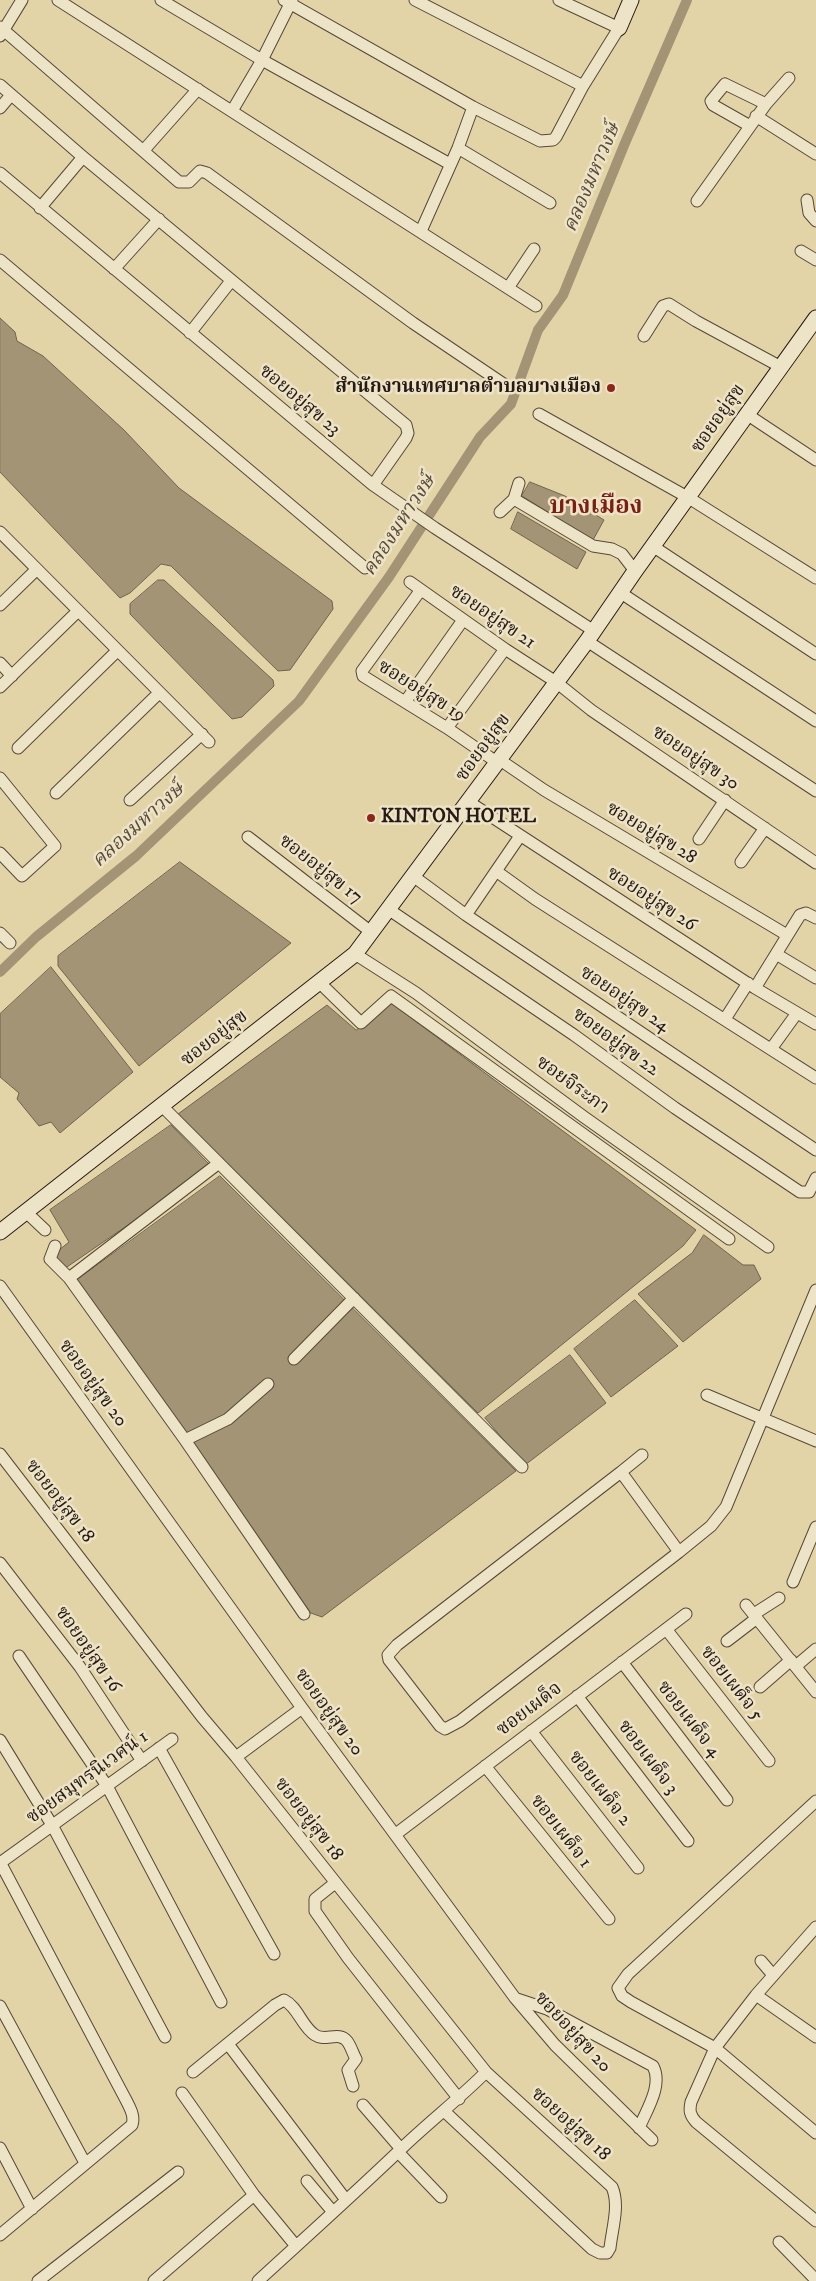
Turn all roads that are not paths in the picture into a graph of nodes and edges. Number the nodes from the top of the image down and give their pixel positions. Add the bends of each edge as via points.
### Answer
1 (22, 0) edge
2 (58, 0) edge
3 (161, 0) edge
4 (415, 0) edge
5 (559, 0) edge
6 (631, 0) edge
7 (288, 1) edge
8 (619, 28) junction
9 (1, 31) edge
10 (262, 60) junction
11 (788, 78) dead end
12 (0, 85) edge
13 (583, 86) junction
14 (198, 89) junction
15 (11, 95) junction
16 (766, 104) junction
17 (474, 107) junction
18 (0, 108) edge
19 (232, 111) junction
20 (753, 121) junction
21 (458, 148) junction
22 (144, 150) junction
23 (816, 154) edge
24 (83, 157) junction
25 (450, 164) junction
26 (0, 173) edge
27 (807, 200) dead end
28 (696, 201) dead end
29 (550, 203) dead end
30 (40, 208) junction
31 (159, 219) junction
32 (816, 221) edge
33 (421, 231) junction
34 (534, 249) dead end
35 (801, 251) dead end
36 (0, 260) edge
37 (816, 260) edge
38 (114, 269) junction
39 (231, 281) junction
40 (508, 288) junction
41 (536, 306) dead end
42 (816, 318) edge
43 (190, 333) junction
44 (644, 336) dead end
45 (780, 366) junction
46 (505, 385) dead end
47 (539, 414) dead end
48 (748, 415) junction
49 (816, 460) edge
50 (519, 483) dead end
51 (372, 485) junction
52 (689, 498) junction
53 (514, 499) junction
54 (500, 512) dead end
55 (0, 532) edge
56 (654, 547) junction
57 (365, 568) dead end
58 (36, 570) junction
59 (635, 571) junction
60 (816, 578) edge
61 (410, 582) dead end
62 (420, 591) junction
63 (621, 593) junction
64 (0, 605) edge
65 (78, 611) junction
66 (463, 620) junction
67 (591, 636) junction
68 (505, 649) junction
69 (116, 651) junction
70 (816, 654) edge
71 (0, 664) edge
72 (12, 676) junction
73 (556, 682) junction
74 (0, 687) edge
75 (159, 693) junction
76 (405, 702) junction
77 (816, 721) edge
78 (447, 728) junction
79 (18, 748) dead end
80 (499, 761) junction
81 (0, 778) edge
82 (816, 791) edge
83 (56, 793) dead end
84 (130, 800) dead end
85 (725, 800) junction
86 (469, 802) junction
87 (765, 828) junction
88 (520, 836) junction
89 (248, 837) dead end
90 (699, 839) dead end
91 (0, 853) edge
92 (740, 862) dead end
93 (816, 863) edge
94 (496, 871) junction
95 (413, 876) junction
96 (388, 909) junction
97 (466, 915) junction
98 (816, 918) edge
99 (371, 932) junction
100 (0, 933) edge
101 (787, 935) junction
102 (10, 943) dead end
103 (355, 954) junction
104 (776, 954) junction
105 (816, 978) edge
106 (320, 983) junction
107 (752, 986) junction
108 (797, 1013) junction
109 (725, 1019) junction
110 (816, 1024) edge
111 (771, 1049) junction
112 (816, 1077) edge
113 (162, 1106) junction
114 (816, 1150) edge
115 (219, 1163) junction
116 (816, 1178) edge
117 (26, 1212) junction
118 (45, 1230) dead end
119 (0, 1232) edge
120 (729, 1239) dead end
121 (56, 1246) dead end
122 (768, 1247) dead end
123 (69, 1278) junction
124 (0, 1286) edge
125 (816, 1290) edge
126 (354, 1298) junction
127 (294, 1359) dead end
128 (268, 1384) dead end
129 (707, 1396) dead end
130 (762, 1418) junction
131 (185, 1440) junction
132 (816, 1442) edge
133 (0, 1454) edge
134 (642, 1455) dead end
135 (522, 1467) dead end
136 (621, 1472) junction
137 (816, 1526) edge
138 (679, 1552) junction
139 (0, 1563) edge
140 (793, 1582) dead end
141 (779, 1598) dead end
142 (752, 1613) junction
143 (304, 1614) dead end
144 (686, 1614) dead end
145 (666, 1629) junction
146 (727, 1641) dead end
147 (816, 1650) edge
148 (19, 1656) dead end
149 (622, 1662) junction
150 (793, 1663) junction
151 (760, 1687) dead end
152 (816, 1692) edge
153 (577, 1696) junction
154 (302, 1708) junction
155 (531, 1731) junction
156 (0, 1740) edge
157 (172, 1740) dead end
158 (159, 1748) junction
159 (236, 1757) junction
160 (142, 1760) junction
161 (769, 1761) dead end
162 (485, 1766) junction
163 (106, 1786) junction
164 (727, 1800) dead end
165 (816, 1801) edge
166 (52, 1825) junction
167 (396, 1834) junction
168 (688, 1841) dead end
169 (0, 1862) edge
170 (638, 1868) dead end
171 (335, 1883) junction
172 (609, 1919) dead end
173 (816, 1927) edge
174 (274, 1954) dead end
175 (761, 1961) dead end
176 (773, 1974) junction
177 (756, 1995) junction
178 (516, 1998) junction
179 (221, 2002) dead end
180 (0, 2006) edge
181 (165, 2037) dead end
182 (816, 2037) edge
183 (228, 2044) junction
184 (715, 2048) junction
185 (193, 2072) dead end
186 (486, 2072) junction
187 (354, 2086) dead end
188 (182, 2093) dead end
189 (459, 2099) junction
190 (363, 2105) dead end
191 (444, 2111) junction
192 (640, 2128) junction
193 (816, 2132) edge
194 (652, 2140) dead end
195 (0, 2148) edge
196 (399, 2151) junction
197 (85, 2163) junction
198 (178, 2172) dead end
199 (307, 2182) dead end
200 (254, 2195) junction
201 (441, 2197) dead end
202 (346, 2200) junction
203 (32, 2209) junction
204 (333, 2212) junction
205 (816, 2221) edge
206 (0, 2235) edge
207 (778, 2242) dead end
208 (296, 2246) junction
209 (816, 2280) edge
210 (38, 2281) edge
211 (154, 2281) edge
212 (258, 2281) edge

1 - 9 street
2 - 14 street
3 - 10 street
4 - 13 street
5 - 8 street
6 - 8 street
7 - 10 street
7 - 17 street
8 - 13 street
9 - 22 street
10 - 19 street
10 - 25 street
11 - 16 street
12 - 15 street
13 - 17 street via 553,140 540,141
14 - 19 street
14 - 22 street
15 - 18 street
15 - 24 street
16 - 20 street
16 - 20 street via 725,84 710,101
17 - 21 street
19 - 33 street
20 - 23 street
20 - 28 street
21 - 25 street
21 - 29 street
22 - 46 street via 180,182 188,182 200,171 207,173 413,323
24 - 30 street
24 - 31 street
25 - 33 street
26 - 30 street, ซอยอยู่สุข 23
27 - 32 street via 809,213
30 - 38 street, ซอยอยู่สุข 23
31 - 38 street
31 - 39 street
33 - 40 street
34 - 40 street
35 - 37 street
36 - 57 street
38 - 43 street, ซอยอยู่สุข 23
39 - 43 street
39 - 51 street via 406,425 406,438
40 - 41 street
42 - 45 street, ซอยอยู่สุข
43 - 51 street, ซอยอยู่สุข 23
44 - 45 street via 663,306 669,304
45 - 48 street, ซอยอยู่สุข
47 - 52 street
48 - 49 street
48 - 52 street, ซอยอยู่สุข
50 - 53 street
51 - 67 street, ซอยอยู่สุข 23
52 - 56 street, ซอยอยู่สุข
52 - 60 street
53 - 54 street
53 - 59 street via 593,546 622,554
55 - 58 street
56 - 59 street, ซอยอยู่สุข
56 - 70 street
58 - 64 street
58 - 65 street
59 - 63 street, ซอยอยู่สุข
61 - 62 street, ซอยอยู่สุข 21
62 - 66 street, ซอยอยู่สุข 21
62 - 76 street, ซอยอยู่สุข 19 via 362,673
63 - 67 street, ซอยอยู่สุข
63 - 77 street
65 - 69 street
65 - 72 street
66 - 68 street, ซอยอยู่สุข 21
66 - 76 street
67 - 73 street, ซอยอยู่สุข
67 - 82 street, ซอยอยู่สุข 23
68 - 73 street, ซอยอยู่สุข 21
68 - 78 street
69 - 75 street
69 - 79 street
71 - 72 street
72 - 74 street
73 - 80 street, ซอยอยู่สุข
73 - 85 street, ซอยอยู่สุข 30 via 591,710
75 - 83 street
75 - 84 street via 205,738
76 - 78 street, ซอยอยู่สุข 19
78 - 80 street, ซอยอยู่สุข 19
80 - 86 street, ซอยอยู่สุข
80 - 101 street, ซอยอยู่สุข 28
81 - 91 street via 55,846 22,876
85 - 87 street, ซอยอยู่สุข 30
85 - 90 street
86 - 88 street, ซอยอยู่สุข 26
86 - 95 street, ซอยอยู่สุข
87 - 92 street
87 - 93 street, ซอยอยู่สุข 30
88 - 94 street
88 - 107 street, ซอยอยู่สุข 26
89 - 99 street, ซอยอยู่สุข 17
94 - 97 street
94 - 109 street
95 - 96 street, ซอยอยู่สุข
95 - 97 street, ซอยอยู่สุข 24
96 - 99 street, ซอยอยู่สุข
96 - 116 street, ซอยอยู่สุข 22 via 800,1192 809,1192
97 - 114 street, ซอยอยู่สุข 24
98 - 101 street via 802,913
99 - 103 street, ซอยอยู่สุข
100 - 102 street
101 - 104 street
103 - 106 street, ซอยอยู่สุข
103 - 122 street, ซอยจิระภา via 416,993
104 - 105 street
104 - 107 street
106 - 113 street, ซอยอยู่สุข
106 - 120 street via 361,1023 391,996
107 - 108 street, ซอยอยู่สุข 26
107 - 109 street
108 - 110 street, ซอยอยู่สุข 26
108 - 111 street
109 - 111 street
111 - 112 street
113 - 115 street
113 - 117 street, ซอยอยู่สุข
115 - 123 street
115 - 126 street
117 - 118 street
117 - 119 street, ซอยอยู่สุข
121 - 123 street via 50,1259
123 - 131 street
124 - 154 street, ซอยอยู่สุข 20
125 - 130 street
126 - 127 street
126 - 135 street
128 - 131 street via 228,1419
129 - 130 street
130 - 132 street
130 - 138 street via 720,1516
131 - 143 street
133 - 159 street, ซอยอยู่สุข 18
134 - 136 street
136 - 138 street
136 - 138 street via 397,1645 388,1655 396,1670 440,1726 451,1727
137 - 140 street
139 - 160 street, ซอยอยู่สุข 16 via 80,1667
141 - 142 street
142 - 146 street
142 - 150 street
144 - 145 street, ซอยเผด็จ
145 - 149 street, ซอยเผด็จ
145 - 161 street, ซอยเผด็จ 5
147 - 150 street
148 - 163 street
149 - 153 street, ซอยเผด็จ
149 - 164 street, ซอยเผด็จ 4
150 - 151 street
150 - 152 street
153 - 155 street, ซอยเผด็จ
153 - 168 street, ซอยเผด็จ 3
154 - 159 street
154 - 167 street, ซอยอยู่สุข 20
155 - 162 street, ซอยเผด็จ
155 - 170 street, ซอยเผด็จ 2
156 - 166 street
157 - 158 street, ซอยสมุทรนิเวศน์ 1
158 - 160 street, ซอยสมุทรนิเวศน์ 1
158 - 174 street
159 - 171 street, ซอยอยู่สุข 18
160 - 163 street, ซอยสมุทรนิเวศน์ 1
162 - 167 street, ซอยเผด็จ
162 - 172 street, ซอยเผด็จ 1
163 - 166 street, ซอยสมุทรนิเวศน์ 1
163 - 179 street
165 - 184 street via 628,1974 618,1988 622,1996 631,2002
166 - 169 street, ซอยสมุทรนิเวศน์ 1
166 - 181 street
167 - 178 street, ซอยอยู่สุข 20
169 - 197 street via 132,2112 132,2126
171 - 186 street, ซอยอยู่สุข 18
171 - 189 street via 315,1898 315,1911
173 - 176 street
175 - 176 street
176 - 177 street
177 - 182 street
177 - 184 street
178 - 192 street, ซอยอยู่สุข 20 via 555,2045
178 - 192 street via 547,2010 653,2066 657,2085
180 - 197 street
183 - 185 street
183 - 187 street via 275,2004 287,2001 313,2035 320,2038 339,2036 347,2041 356,2059 348,2070
183 - 202 street
184 - 193 street
184 - 205 street via 691,2102 691,2117
186 - 189 street
186 - 191 street, ซอยอยู่สุข 18 via 612,2187 616,2204 607,2253 592,2249
188 - 200 street
189 - 191 street
190 - 196 street
191 - 196 street
192 - 194 street, ซอยอยู่สุข 20
195 - 203 street
196 - 201 street
196 - 202 street
197 - 203 street
198 - 210 street
199 - 204 street
200 - 208 street
200 - 211 street
202 - 204 street
203 - 206 street
204 - 208 street
207 - 209 street
208 - 212 street

